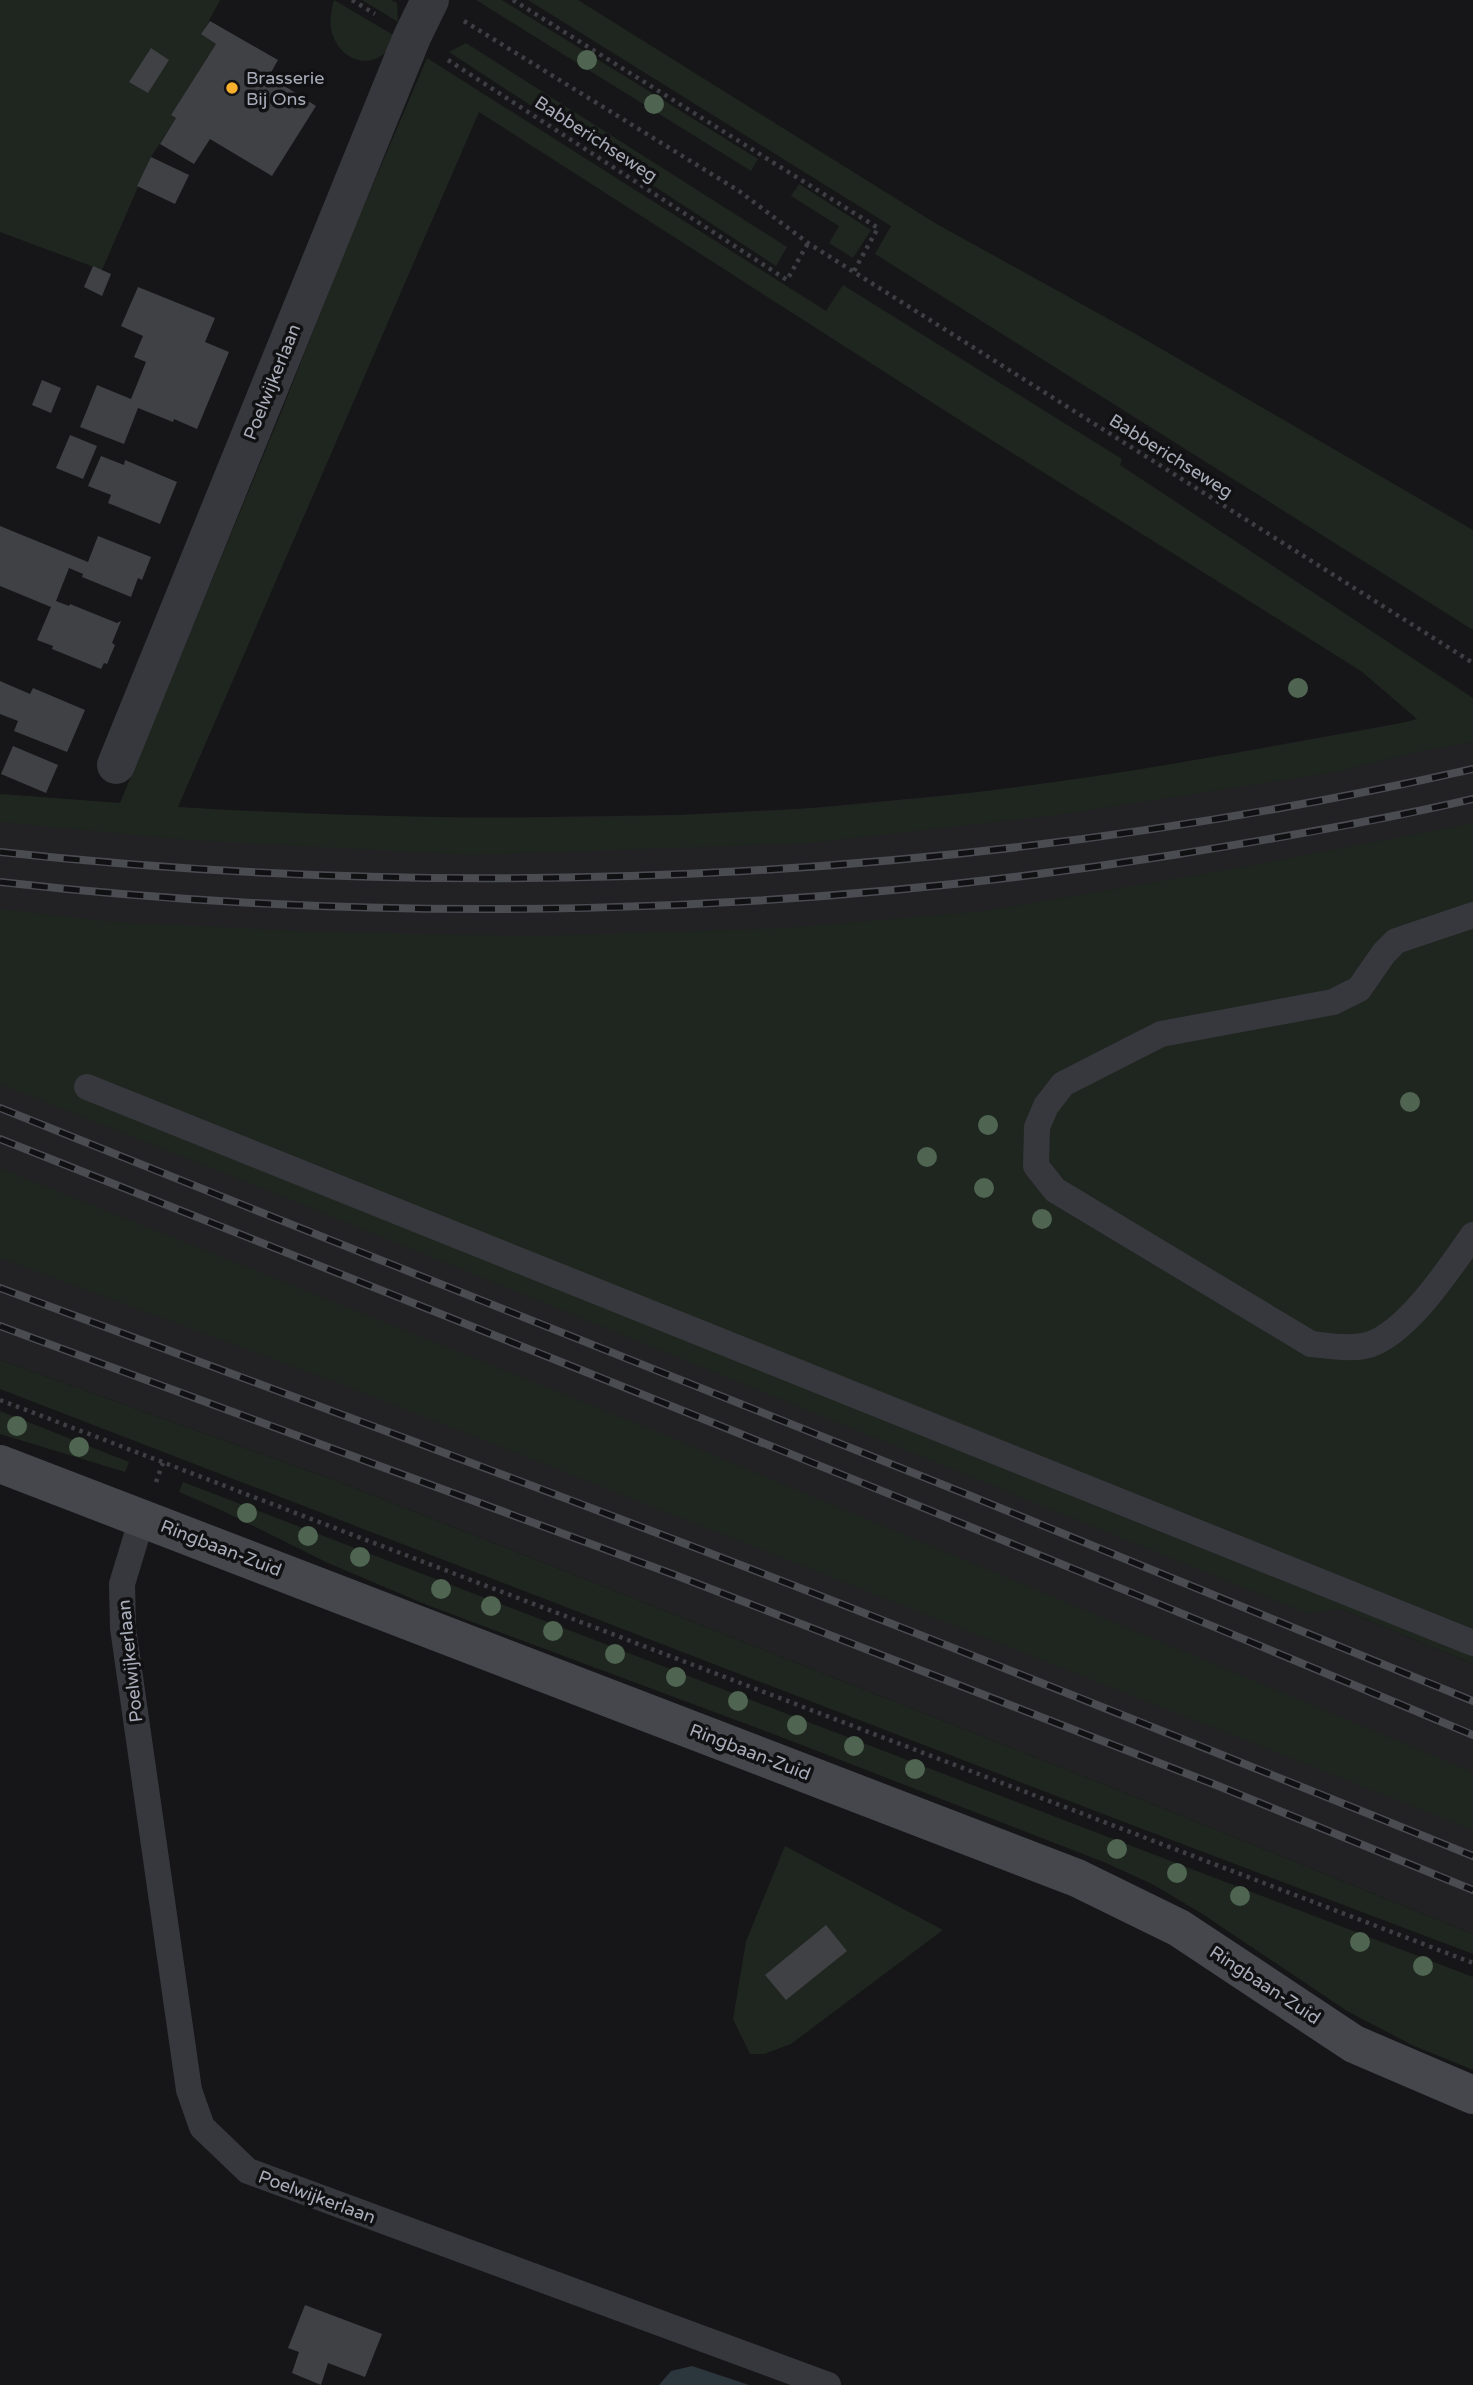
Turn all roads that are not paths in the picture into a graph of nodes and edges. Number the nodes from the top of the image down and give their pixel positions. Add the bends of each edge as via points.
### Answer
1 (442, 7) edge
2 (116, 765) dead end
3 (1473, 915) edge
4 (87, 1087) dead end
5 (1473, 1235) edge
6 (0, 1464) edge
7 (142, 1518) junction
8 (1473, 1643) edge
9 (1473, 2095) edge
10 (828, 2385) edge

1 - 2 street, Poelwijkerlaan via 412,37
3 - 5 lane via 1396,941 1359,989 1334,1002 1161,1034 1063,1084 1037,1127 1036,1166 1055,1190 1311,1344 1374,1343 1398,1327 1440,1282
4 - 8 lane
6 - 7 street, Ringbaan-Zuid
7 - 9 street, Ringbaan-Zuid via 1077,1878 1179,1928 1354,2043
7 - 10 lane, Poelwijkerlaan via 122,1584 123,1628 189,2090 202,2127 248,2171

